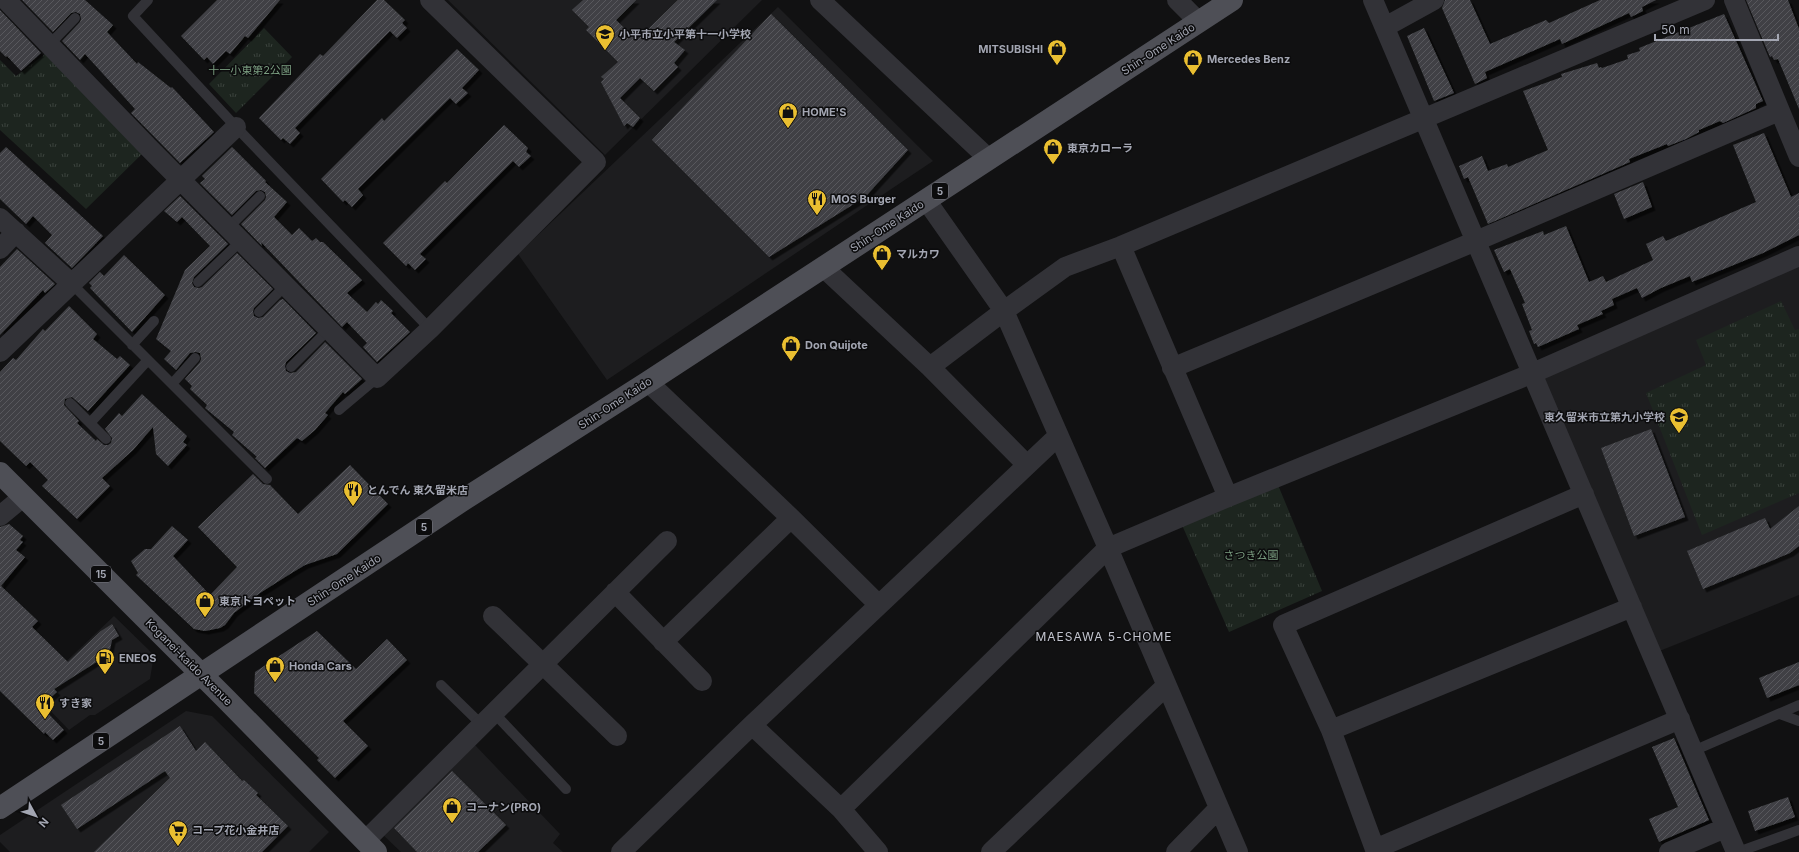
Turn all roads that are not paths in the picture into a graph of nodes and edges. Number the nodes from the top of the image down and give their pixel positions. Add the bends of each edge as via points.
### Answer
1 (6, 0) edge
2 (148, 0) edge
3 (430, 0) edge
4 (820, 0) edge
5 (1176, 0) edge
6 (1232, 0) edge
7 (1373, 0) edge
8 (1434, 0) edge
9 (1705, 0) edge
10 (1734, 0) edge
11 (75, 18) dead end
12 (1199, 22) junction
13 (1385, 27) junction
14 (49, 45) junction
15 (1779, 111) junction
16 (1424, 119) junction
17 (236, 127) junction
18 (1799, 156) edge
19 (989, 159) junction
20 (180, 179) junction
21 (260, 196) dead end
22 (926, 200) junction
23 (0, 218) edge
24 (16, 232) junction
25 (235, 234) junction
26 (1476, 241) junction
27 (1121, 246) junction
28 (0, 249) edge
29 (1799, 256) edge
30 (823, 267) junction
31 (198, 282) dead end
32 (72, 284) junction
33 (285, 286) junction
34 (1004, 311) junction
35 (259, 312) dead end
36 (154, 321) dead end
37 (430, 329) junction
38 (329, 330) junction
39 (132, 345) junction
40 (0, 352) edge
41 (194, 358) dead end
42 (148, 360) junction
43 (291, 367) dead end
44 (930, 367) junction
45 (1172, 368) junction
46 (1533, 373) junction
47 (377, 378) junction
48 (648, 382) junction
49 (172, 384) junction
50 (70, 403) dead end
51 (339, 410) dead end
52 (90, 423) junction
53 (1058, 436) junction
54 (106, 439) dead end
55 (1027, 466) junction
56 (0, 473) edge
57 (266, 479) dead end
58 (1584, 494) junction
59 (23, 497) junction
60 (1228, 497) junction
61 (0, 516) edge
62 (791, 518) junction
63 (667, 541) dead end
64 (1108, 548) junction
65 (615, 592) junction
66 (879, 605) junction
67 (1632, 607) junction
68 (493, 616) dead end
69 (664, 642) junction
70 (543, 664) junction
71 (201, 674) junction
72 (702, 681) dead end
73 (441, 685) dead end
74 (1166, 686) junction
75 (1799, 705) edge
76 (1780, 714) junction
77 (488, 719) junction
78 (1680, 719) junction
79 (1799, 721) edge
80 (752, 725) junction
81 (1330, 730) junction
82 (617, 736) dead end
83 (1693, 751) junction
84 (566, 789) dead end
85 (0, 808) edge
86 (1219, 808) junction
87 (841, 809) junction
88 (1725, 828) junction
89 (1799, 830) edge
90 (371, 846) edge
91 (1376, 851) edge
92 (621, 852) edge
93 (878, 852) edge
94 (991, 852) edge
95 (1176, 852) edge
96 (1238, 852) edge
97 (1669, 852) edge
98 (1737, 852) edge

1 - 14 street
2 - 17 lane via 133,16
3 - 37 street via 596,162
4 - 19 street
5 - 12 street
6 - 12 main road, Shin-Ome Kaido / 5
7 - 13 street
8 - 13 street
9 - 16 street
10 - 15 street
11 - 14 lane
12 - 19 main road, Shin-Ome Kaido / 5
13 - 16 street
14 - 20 street
15 - 18 street
15 - 26 street
16 - 26 street
16 - 27 street
17 - 20 street
17 - 37 lane
19 - 22 main road, Shin-Ome Kaido / 5
20 - 25 street
20 - 32 street
21 - 25 lane
22 - 30 main road, Shin-Ome Kaido / 5
22 - 34 street
23 - 24 street
24 - 28 street
24 - 32 street
25 - 31 lane
25 - 33 street
26 - 45 street
26 - 46 street
27 - 34 street via 1065,267
27 - 45 street
29 - 46 street
30 - 44 street
30 - 48 main road, Shin-Ome Kaido / 5
32 - 39 lane
32 - 40 street
33 - 35 lane
33 - 38 street
34 - 44 street
34 - 53 street
36 - 39 lane
37 - 47 street
38 - 43 lane
38 - 47 street
39 - 42 lane
41 - 49 lane
42 - 49 lane
42 - 52 lane
44 - 55 street
45 - 60 street
46 - 58 street
46 - 60 street
47 - 51 lane
48 - 62 street
48 - 71 main road, Shin-Ome Kaido / 5 via 460,502
49 - 57 lane
50 - 52 lane
52 - 54 lane
53 - 55 street
53 - 64 street
55 - 66 street
56 - 59 main road, Koganei-kaido Avenue / 15
58 - 67 street
58 - 81 street via 1283,625
59 - 61 street
59 - 71 main road, Koganei-kaido Avenue / 15
60 - 64 street
62 - 66 street
62 - 69 street
63 - 65 street
64 - 74 street
64 - 87 street
65 - 69 street
65 - 70 street
66 - 80 street
67 - 78 street
67 - 81 street
68 - 70 street
69 - 72 street
70 - 77 street
70 - 82 street
71 - 85 main road, Shin-Ome Kaido / 5
71 - 90 main road, Koganei-kaido Avenue / 15
73 - 77 lane
74 - 86 street
74 - 94 street
75 - 76 lane
76 - 79 lane
76 - 83 lane
77 - 84 lane
77 - 90 street
78 - 83 street
78 - 91 street
80 - 87 street
80 - 92 street
81 - 91 street
83 - 88 street
86 - 95 street
86 - 96 street
87 - 93 street
88 - 97 street
88 - 98 street
89 - 98 lane

